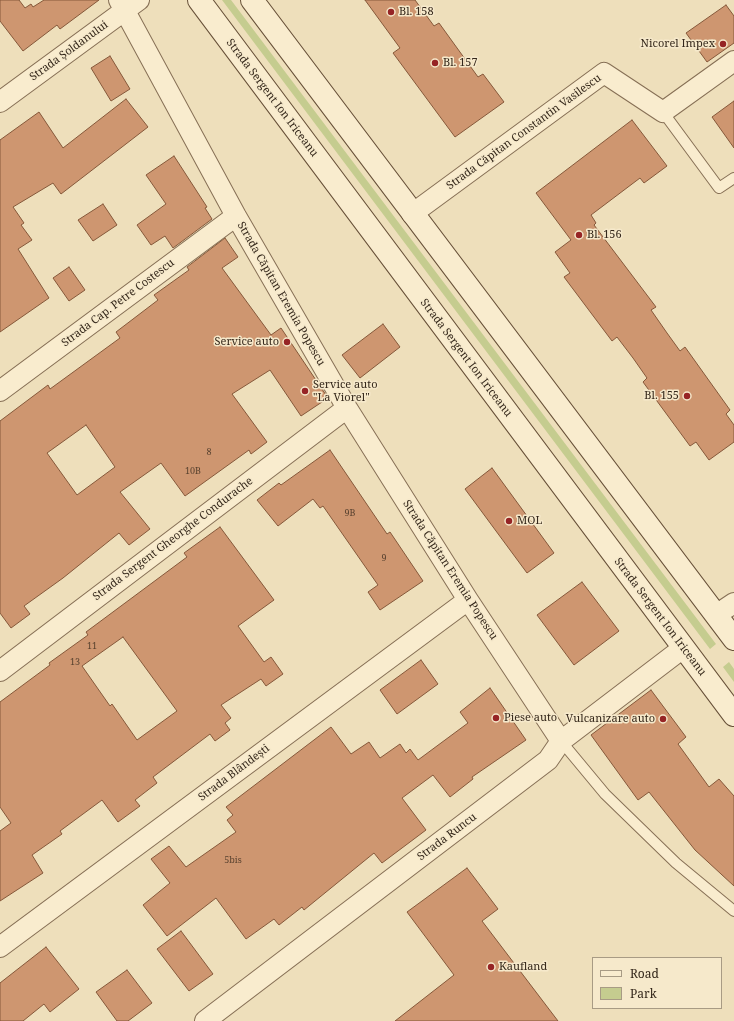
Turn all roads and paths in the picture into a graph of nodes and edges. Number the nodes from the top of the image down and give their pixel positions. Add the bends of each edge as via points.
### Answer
1 (199, 0) edge
2 (252, 0) edge
3 (127, 4) edge
4 (734, 61) edge
5 (0, 102) edge
6 (663, 112) junction
7 (734, 178) edge
8 (412, 214) junction
9 (236, 216) junction
10 (0, 390) edge
11 (347, 408) junction
12 (468, 600) junction
13 (734, 603) edge
14 (716, 615) junction
15 (734, 639) edge
16 (683, 648) junction
17 (0, 671) edge
18 (734, 715) edge
19 (561, 741) junction
20 (734, 911) edge
21 (0, 947) edge
22 (205, 1021) edge

1 - 16 main road, Strada Sergent Ion Iriceanu
2 - 8 main road
3 - 5 street, Strada Șoldanului
3 - 9 street, Strada Căpitan Eremia Popescu
4 - 6 street
6 - 7 lane via 719,188
6 - 8 street, Strada Căpitan Constantin Vasilescu via 604,73
8 - 14 main road
9 - 10 street, Strada Cap. Petre Costescu
9 - 11 street, Strada Căpitan Eremia Popescu
11 - 12 street, Strada Căpitan Eremia Popescu
11 - 17 street, Strada Sergent Gheorghe Condurache
12 - 19 street, Strada Căpitan Eremia Popescu
12 - 21 street, Strada Blândești
13 - 14 street
14 - 15 main road
16 - 18 main road, Strada Sergent Ion Iriceanu
16 - 19 street, Strada Runcu
19 - 20 lane via 605,794 676,862
19 - 22 street, Strada Runcu via 548,760

